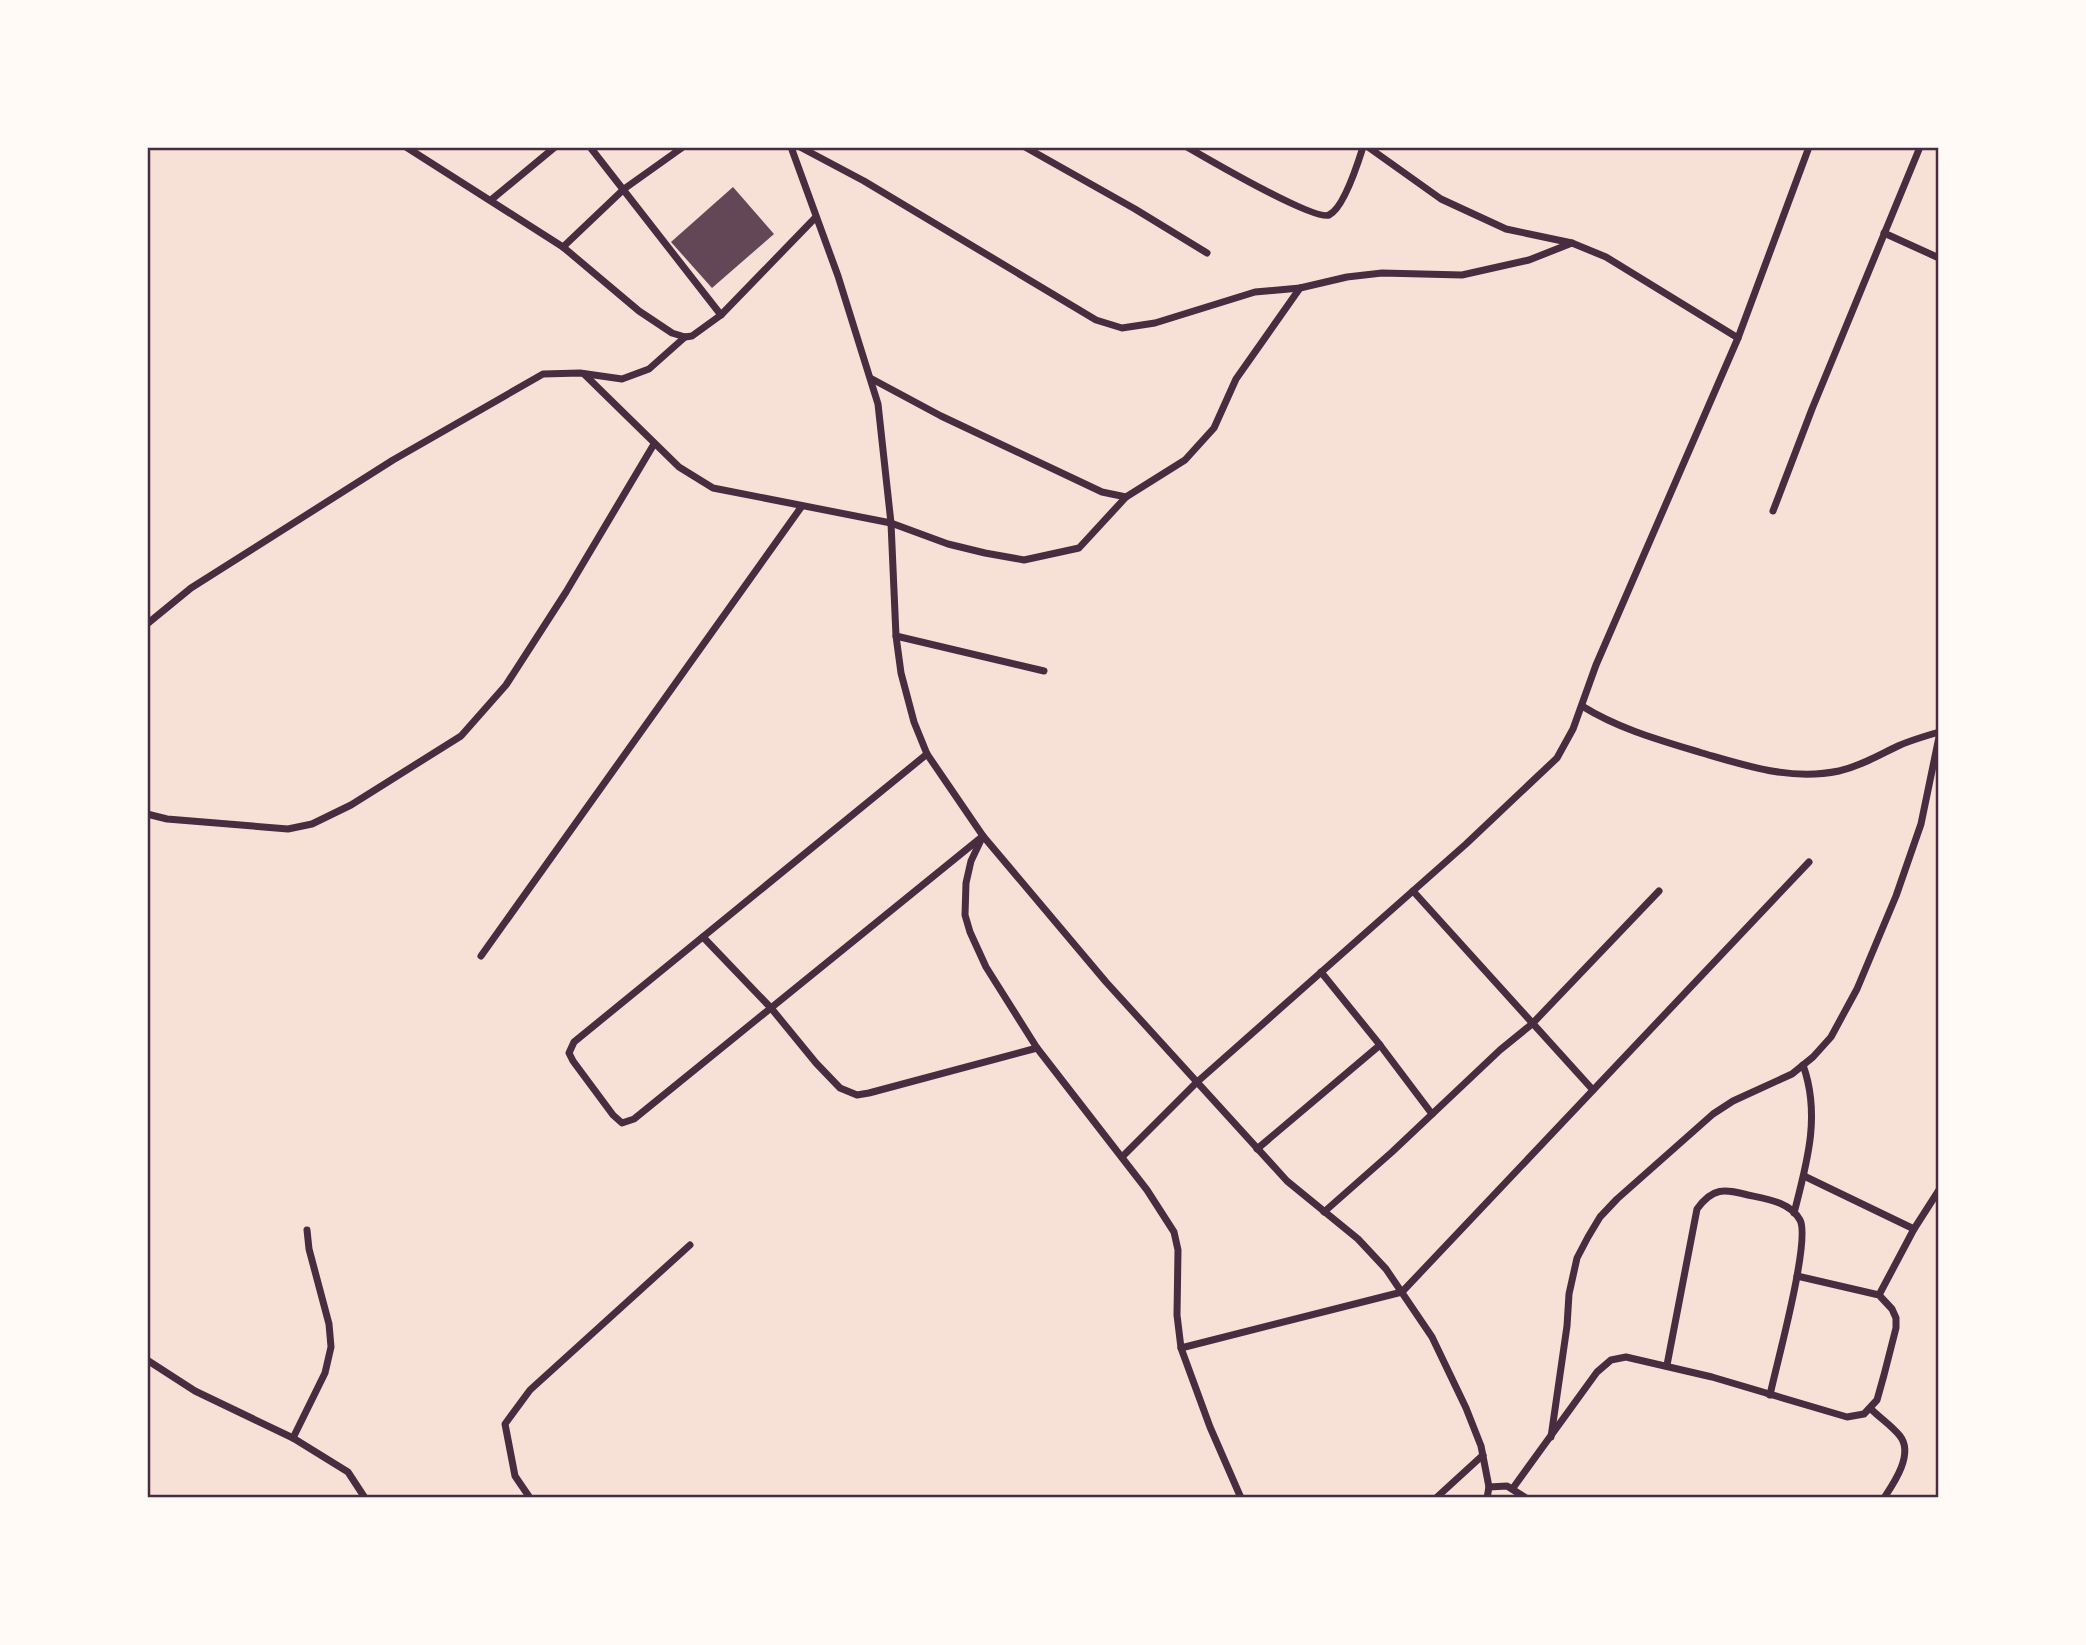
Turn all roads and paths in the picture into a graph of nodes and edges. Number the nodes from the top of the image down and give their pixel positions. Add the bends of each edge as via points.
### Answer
1 (406, 147) edge
2 (555, 147) edge
3 (590, 147) edge
4 (683, 147) edge
5 (791, 147) edge
6 (800, 147) edge
7 (1025, 147) edge
8 (1187, 147) edge
9 (1363, 147) edge
10 (1368, 147) edge
11 (1809, 147) edge
12 (1920, 147) edge
13 (624, 189) junction
14 (491, 200) junction
15 (816, 218) junction
16 (1884, 233) junction
17 (1572, 243) junction
18 (563, 247) junction
19 (1207, 253) dead end
20 (1939, 258) edge
21 (1300, 288) junction
22 (720, 315) junction
23 (684, 337) junction
24 (1738, 338) junction
25 (584, 373) junction
26 (872, 379) junction
27 (654, 444) junction
28 (1126, 497) junction
29 (802, 506) junction
30 (1773, 511) dead end
31 (891, 523) junction
32 (147, 624) edge
33 (896, 636) junction
34 (1044, 671) dead end
35 (1582, 706) junction
36 (1939, 732) edge
37 (1939, 737) edge
38 (927, 754) junction
39 (147, 814) edge
40 (983, 836) junction
41 (1809, 862) dead end
42 (1413, 891) junction
43 (1659, 891) dead end
44 (703, 937) junction
45 (481, 956) dead end
46 (1321, 972) junction
47 (771, 1008) junction
48 (1532, 1024) junction
49 (1380, 1045) junction
50 (1037, 1048) junction
51 (1803, 1065) junction
52 (1196, 1083) junction
53 (1593, 1090) junction
54 (1432, 1114) junction
55 (1257, 1149) junction
56 (1122, 1157) junction
57 (1804, 1176) junction
58 (1939, 1190) edge
59 (1324, 1212) junction
60 (1794, 1213) junction
61 (1914, 1229) junction
62 (307, 1230) dead end
63 (690, 1245) dead end
64 (1797, 1276) junction
65 (1402, 1292) junction
66 (1879, 1296) junction
67 (1181, 1348) junction
68 (147, 1360) edge
69 (1667, 1365) junction
70 (1770, 1395) junction
71 (1871, 1409) junction
72 (1551, 1437) junction
73 (293, 1438) junction
74 (1483, 1455) junction
75 (1489, 1486) junction
76 (1513, 1488) junction
77 (365, 1498) edge
78 (530, 1498) edge
79 (1241, 1498) edge
80 (1436, 1498) edge
81 (1488, 1498) edge
82 (1527, 1498) edge
83 (1884, 1498) edge

1 - 14 street
2 - 14 street
3 - 13 street
4 - 13 street
5 - 15 street
6 - 21 street via 1096,320 1122,328 1155,323 1255,292
7 - 19 street
8 - 9 street via 1254,185 1327,216 1355,173
10 - 17 street via 1441,199 1489,222
11 - 24 street
12 - 16 street
13 - 18 street
13 - 22 street
14 - 18 street
15 - 22 street
15 - 26 street
16 - 20 street
16 - 30 street
17 - 21 street via 1486,271 1382,273
17 - 24 street via 1632,271
18 - 23 street via 661,327
21 - 28 street via 1236,379 1213,428 1185,460
22 - 23 street
23 - 25 street via 649,369 622,379
24 - 35 street
25 - 27 street
25 - 32 street via 543,374 404,453 191,588
26 - 28 street via 1102,492
26 - 31 street
27 - 29 street via 713,488
27 - 39 street via 506,685 461,736 351,805 288,830
28 - 31 street via 1079,548 1024,560 948,544
29 - 31 street
29 - 45 street
31 - 33 street
33 - 34 street
33 - 38 street via 901,673
35 - 36 street via 1647,737 1764,771 1797,775 1839,771
35 - 42 street via 1557,758
37 - 51 street via 1921,824 1891,908 1843,1019
38 - 40 street
38 - 44 street
40 - 47 street
40 - 50 street via 971,861 965,915 986,967
40 - 52 street
41 - 53 street
42 - 46 street
42 - 48 street
43 - 48 street
44 - 47 street
44 - 47 street via 575,1042 569,1053 613,1115 622,1123 634,1119
46 - 49 street
46 - 52 street
47 - 50 street via 840,1088 856,1095
48 - 53 street
48 - 54 street
49 - 54 street
49 - 55 street
50 - 56 street
51 - 57 street via 1812,1114
51 - 72 street via 1713,1114 1600,1217 1577,1258
52 - 55 street
52 - 56 street
53 - 65 street
54 - 59 street
55 - 59 street
56 - 67 street via 1178,1241
57 - 60 street
57 - 61 street
58 - 61 street
59 - 65 street via 1367,1249
60 - 64 street via 1803,1231
60 - 69 street via 1769,1199 1723,1189 1703,1200 1697,1209
61 - 66 street
62 - 73 street via 331,1347 325,1373
63 - 78 street via 530,1390 505,1424 515,1476
64 - 66 street
64 - 70 street
65 - 67 street
65 - 74 street via 1432,1337
66 - 71 street via 1892,1309 1896,1328
67 - 79 street
68 - 73 street via 195,1391
69 - 70 street
69 - 72 street via 1626,1357 1611,1360 1586,1385
70 - 71 street via 1847,1417
71 - 83 street via 1902,1438 1906,1456
72 - 76 street
73 - 77 street via 348,1472
74 - 75 street
74 - 80 street
75 - 76 street
75 - 81 street
76 - 82 street

